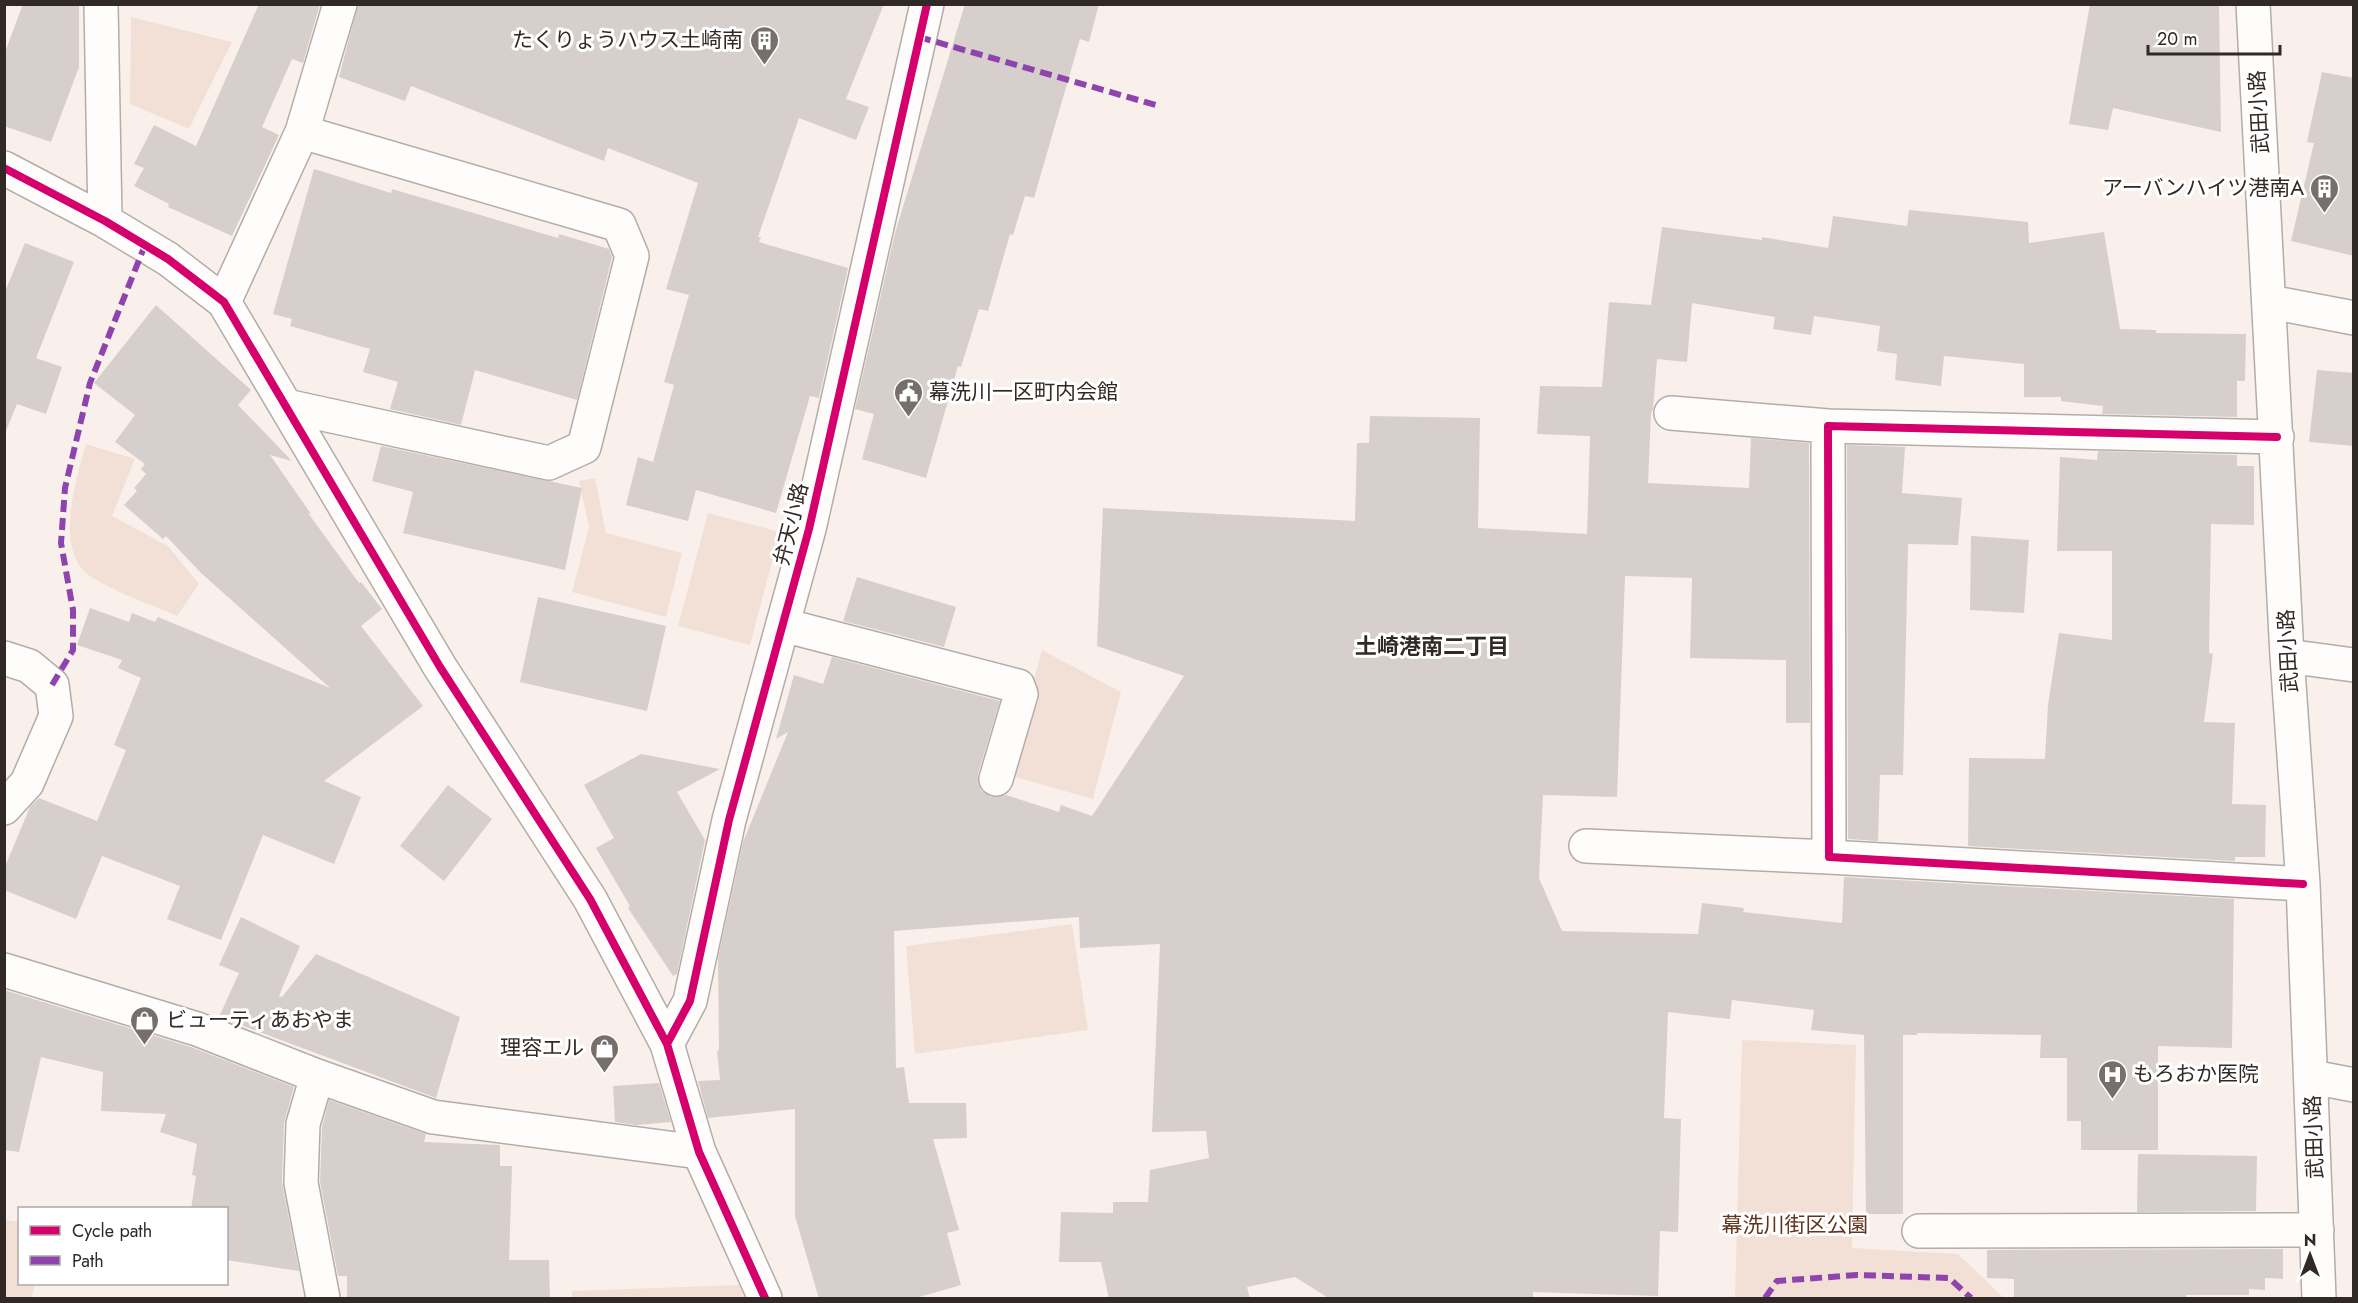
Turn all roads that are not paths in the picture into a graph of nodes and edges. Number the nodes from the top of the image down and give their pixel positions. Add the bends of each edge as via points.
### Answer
1 (101, 4) edge
2 (340, 4) edge
3 (927, 4) edge
4 (2253, 4) edge
5 (302, 132) junction
6 (4, 168) edge
7 (105, 221) junction
8 (224, 302) junction
9 (2270, 302) junction
10 (2354, 318) edge
11 (286, 406) junction
12 (1671, 413) dead end
13 (1828, 426) junction
14 (2277, 437) junction
15 (783, 625) junction
16 (2288, 657) junction
17 (4, 658) edge
18 (2354, 665) edge
19 (996, 779) dead end
20 (4, 808) edge
21 (1586, 846) dead end
22 (1829, 856) junction
23 (2303, 884) junction
24 (4, 970) edge
25 (667, 1044) junction
26 (317, 1076) junction
27 (2312, 1077) junction
28 (2354, 1085) edge
29 (699, 1152) junction
30 (2317, 1230) junction
31 (1919, 1231) dead end
32 (323, 1299) edge
33 (765, 1299) edge
34 (2319, 1299) edge

1 - 7 street
2 - 5 street
3 - 15 street, 弁天小路 via 809,529
4 - 9 street, 武田小路
5 - 8 street
5 - 11 street via 619,225 632,256 584,447 549,463
6 - 7 street
7 - 8 street via 168,259
8 - 11 street
9 - 10 street
9 - 14 street, 武田小路
11 - 25 street via 440,668 590,899
12 - 13 street
13 - 14 street
13 - 22 street
14 - 16 street, 武田小路
15 - 19 street via 1018,686 1021,694
15 - 25 street, 弁天小路 via 729,820 690,1001
16 - 18 street
16 - 23 street, 武田小路
17 - 20 street via 29,666 52,685 56,716 27,783
21 - 22 street
22 - 23 street
23 - 27 street, 武田小路
24 - 26 street via 197,1029
25 - 29 street
26 - 29 street via 433,1117
26 - 32 street via 303,1124 302,1183
27 - 28 street
27 - 30 street, 武田小路
29 - 33 street
30 - 31 street
30 - 34 street, 武田小路

